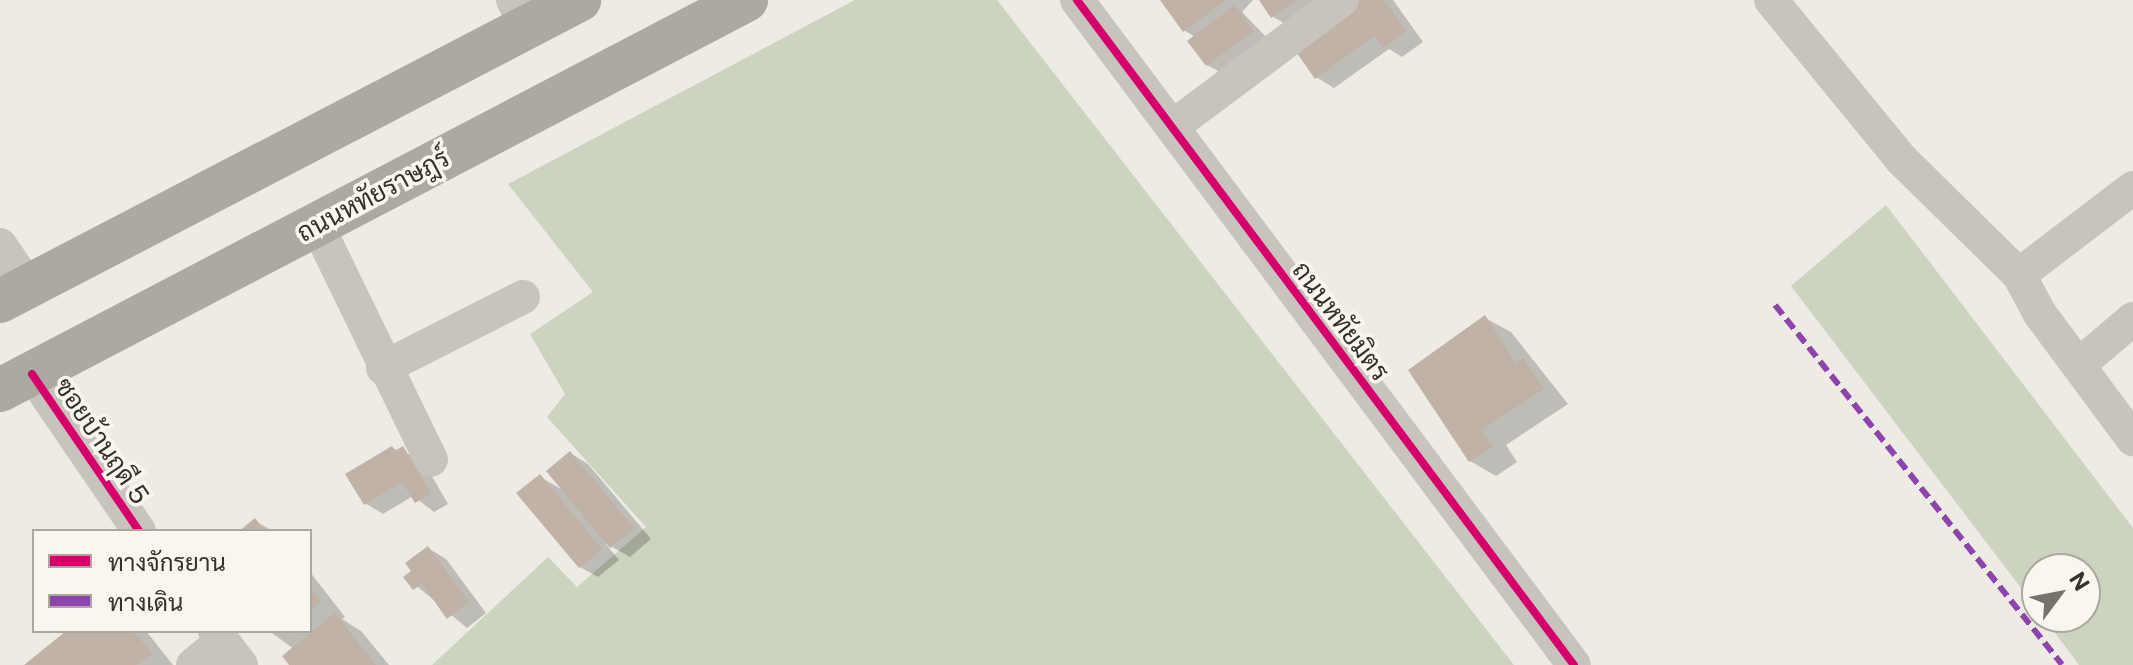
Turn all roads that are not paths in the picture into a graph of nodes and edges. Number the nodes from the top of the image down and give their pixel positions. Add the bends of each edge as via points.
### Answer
1 (579, 0) edge
2 (746, 0) edge
3 (1342, 0) edge
4 (1771, 0) edge
5 (1090, 4) edge
6 (520, 13) edge
7 (1172, 127) junction
8 (2133, 188) edge
9 (317, 225) junction
10 (0, 245) edge
11 (2019, 275) junction
12 (14, 294) edge
13 (523, 297) dead end
14 (2133, 319) edge
15 (2081, 363) junction
16 (383, 368) junction
17 (16, 382) edge
18 (2130, 430) edge
19 (431, 460) dead end
20 (137, 529) edge
21 (226, 646) edge
22 (193, 665) edge
23 (1574, 665) edge

1 - 6 main road
2 - 9 main road, ถนนหทัยราษฎร์
3 - 7 street
4 - 11 street via 1902,160
5 - 7 street, ถนนหทัยมิตร
6 - 12 main road
7 - 23 street, ถนนหทัยมิตร
8 - 11 street
9 - 16 street
9 - 17 main road, ถนนหทัยราษฎร์
10 - 12 street
11 - 15 street via 2040,314
13 - 16 street
14 - 15 street
15 - 18 street
16 - 19 street
17 - 20 street, ซอยบ้านฤดี 5
21 - 22 street

